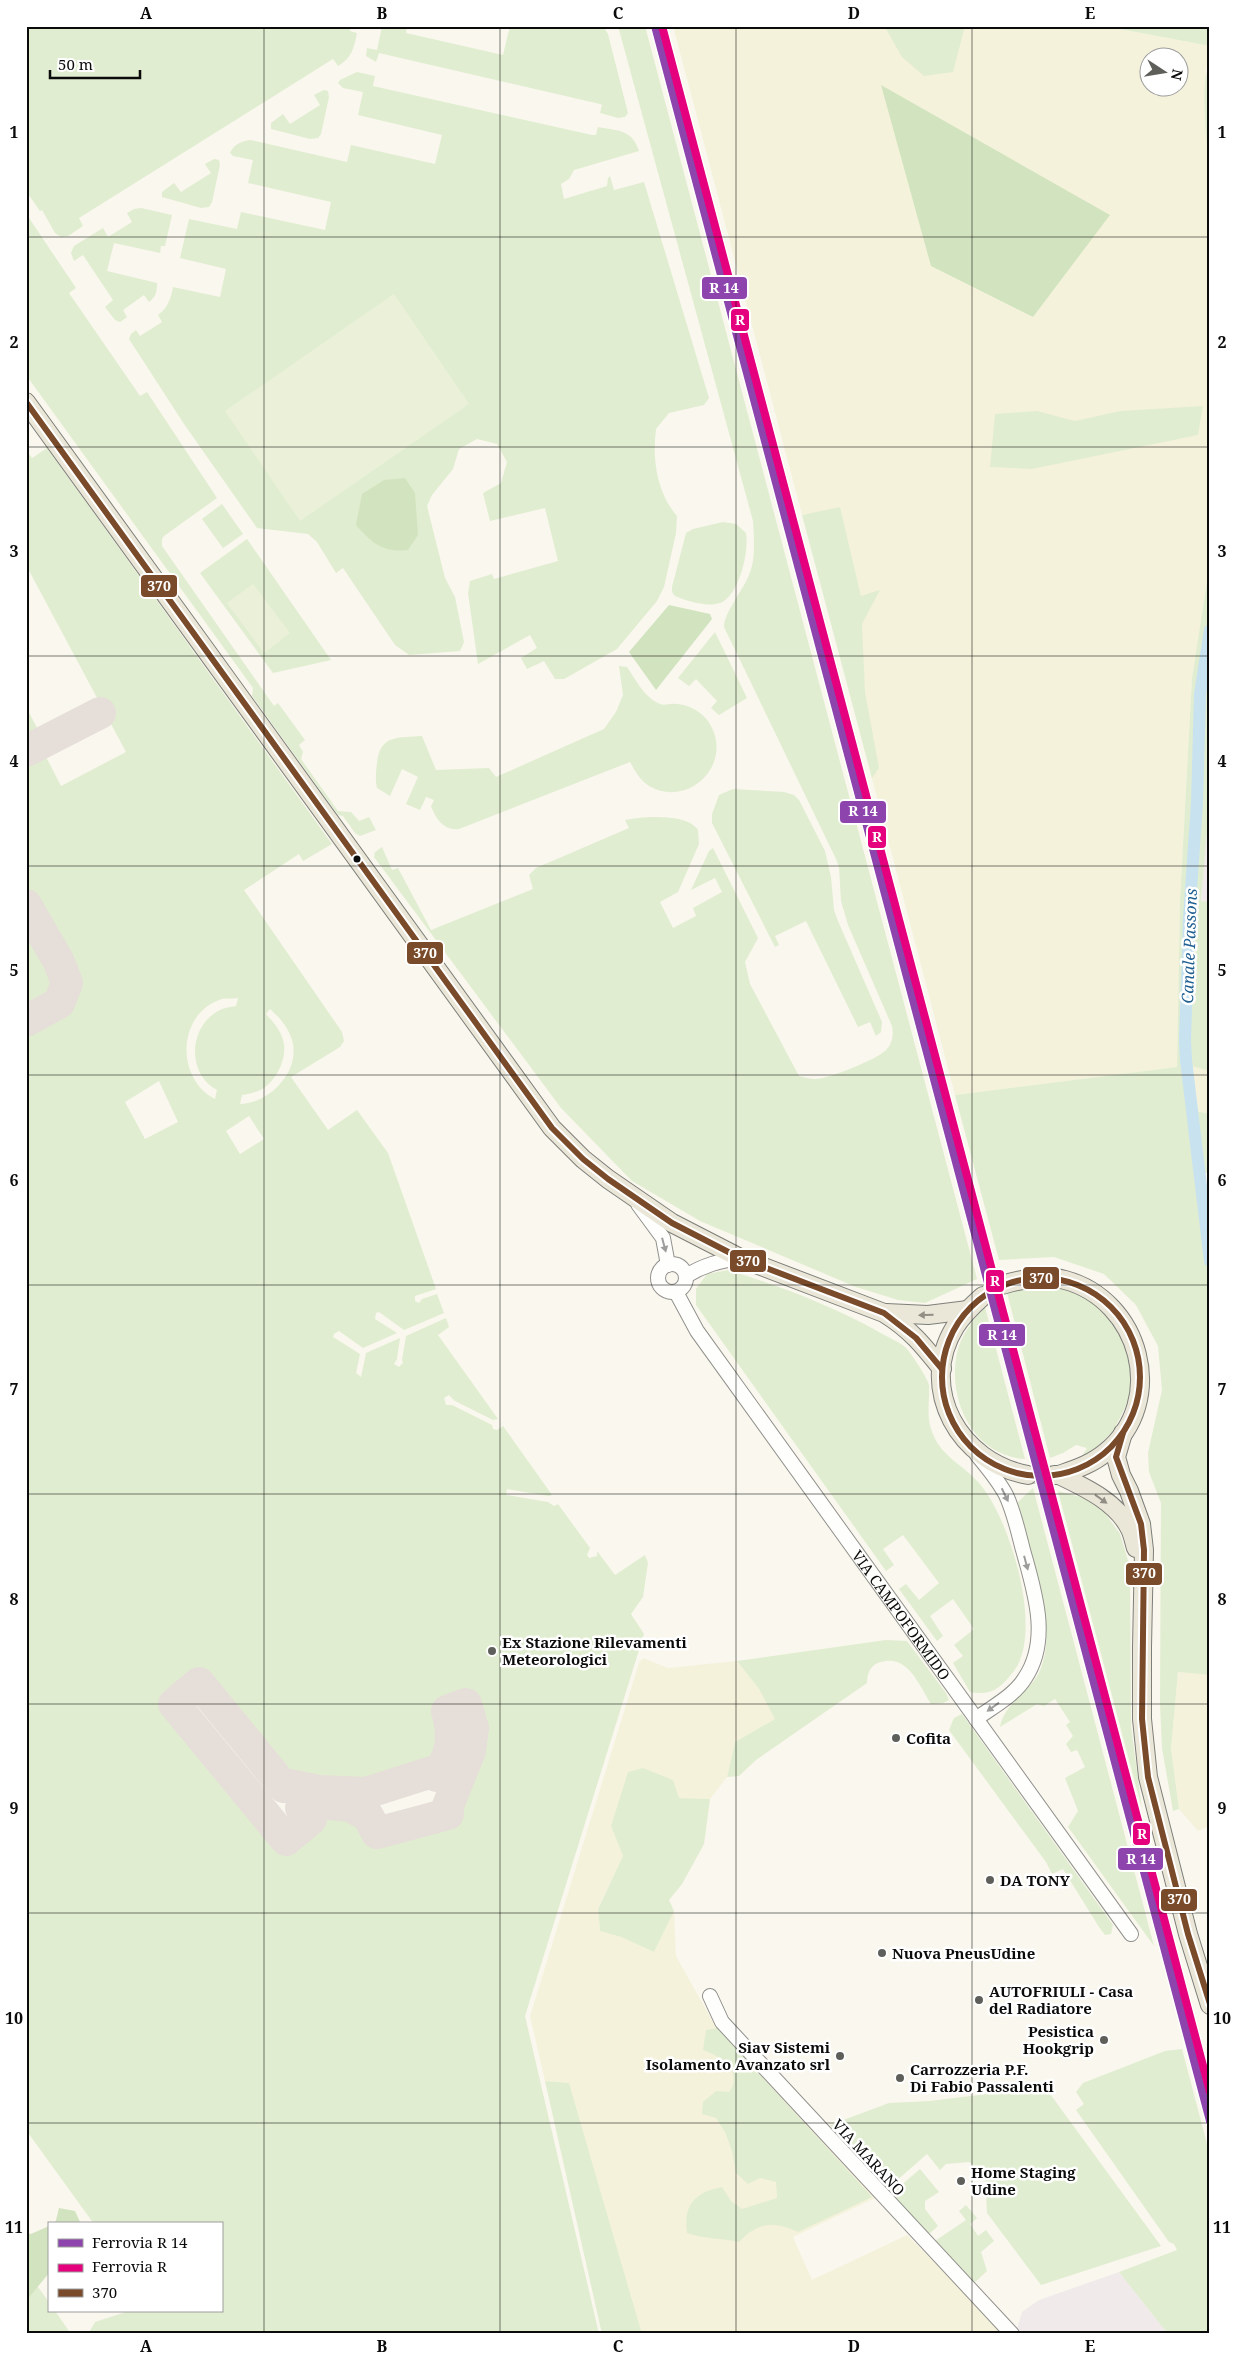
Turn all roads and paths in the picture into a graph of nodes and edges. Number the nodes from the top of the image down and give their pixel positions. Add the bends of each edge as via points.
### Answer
1 (26, 402) edge
2 (634, 1199) junction
3 (740, 1258) junction
4 (668, 1265) junction
5 (686, 1276) junction
6 (1002, 1285) dead end
7 (676, 1292) junction
8 (984, 1296) dead end
9 (968, 1310) junction
10 (884, 1313) junction
11 (942, 1369) junction
12 (1123, 1434) junction
13 (972, 1449) junction
14 (1028, 1475) tunnel mouth
15 (1144, 1570) junction
16 (976, 1719) junction
17 (1131, 1934) dead end
18 (710, 1996) dead end
19 (1210, 2005) edge
20 (1012, 2334) edge

1 - 2 main road via 552,1128 583,1160
2 - 3 main road
2 -> 4 street via 663,1238
3 - 5 street via 715,1262
3 - 10 main road
4 - 5 street via 682,1268
4 - 7 street, VIA CAMPOFORMIDO via 660,1272 659,1283 666,1291
5 - 7 street via 685,1284
6 - 12 main road via 1022,1279 1065,1280 1091,1291 1118,1314 1132,1338 1140,1373 1139,1394
7 - 16 street, VIA CAMPOFORMIDO via 697,1331
8 - 9 main road
9 -> 10 main road via 928,1316
9 - 11 main road via 949,1341
10 - 11 main road via 912,1332
11 - 13 main road via 945,1404 960,1436
12 - 15 main road via 1116,1457 1141,1524
12 -> 15 main road via 1088,1465 1056,1475 1092,1492 1121,1516 1130,1528
13 - 14 main road via 992,1464
13 -> 16 street via 998,1481 1014,1516 1034,1590 1039,1627 1033,1664 1017,1688
15 - 19 main road via 1142,1719 1148,1777
16 - 17 street, VIA CAMPOFORMIDO
18 - 20 street, VIA MARANO via 722,2022

